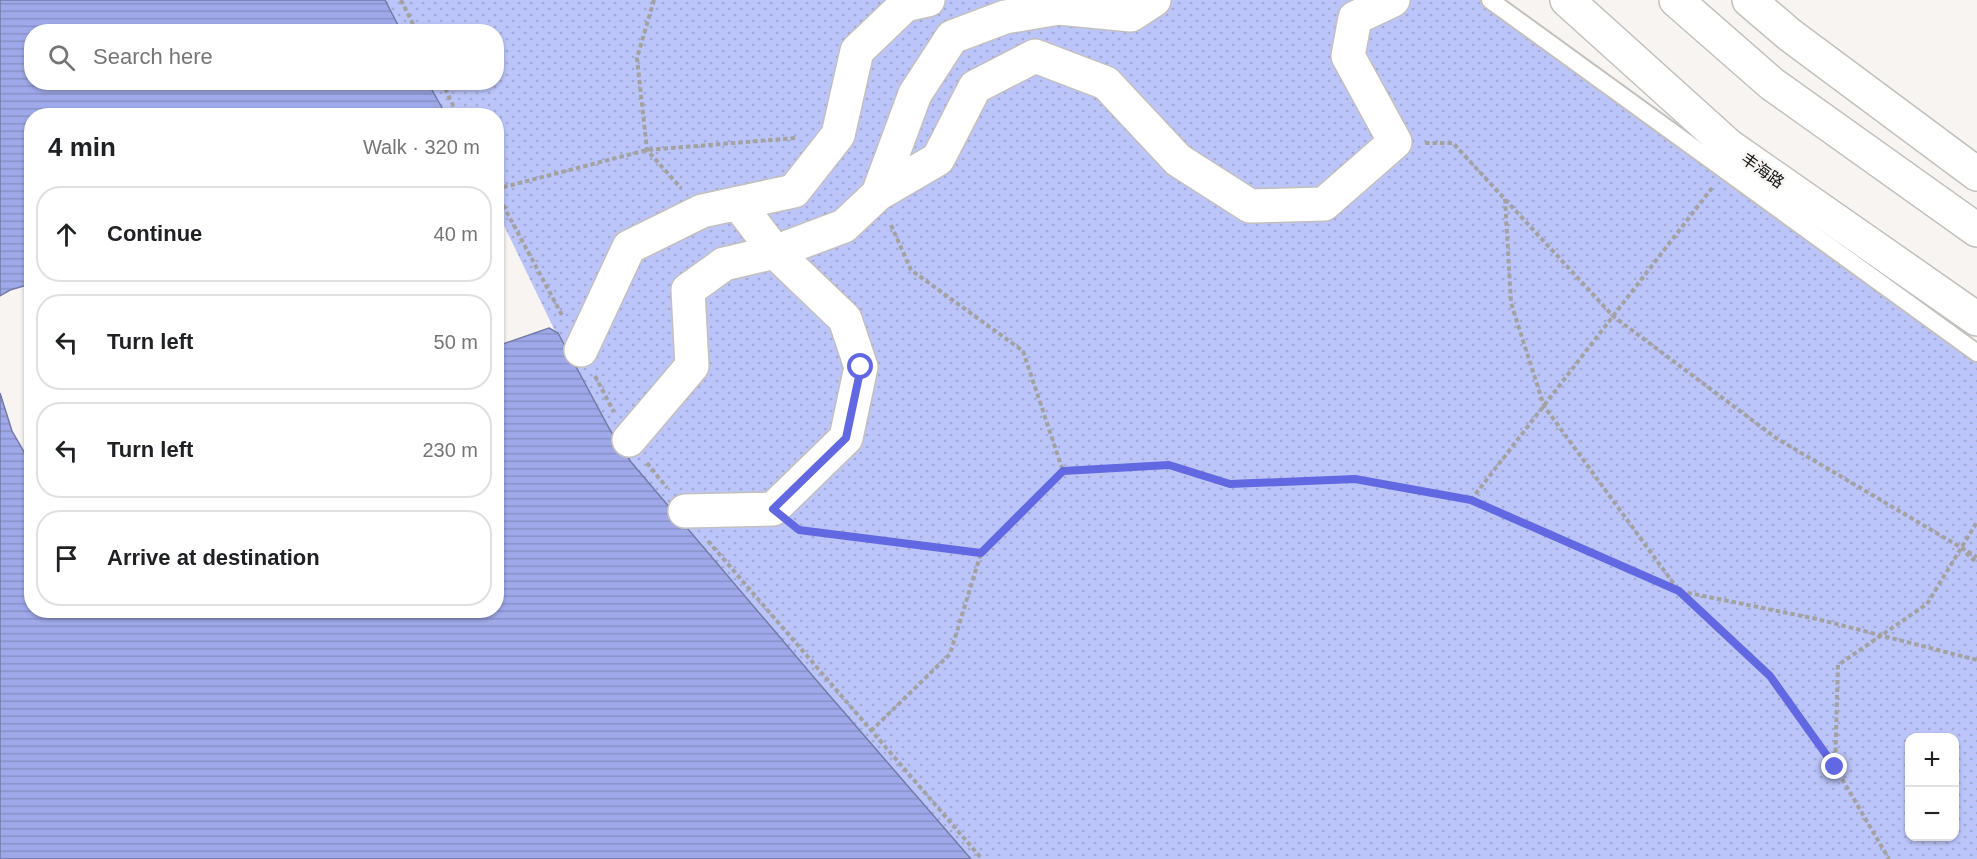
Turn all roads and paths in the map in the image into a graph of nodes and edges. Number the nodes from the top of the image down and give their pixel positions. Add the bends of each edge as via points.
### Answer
1 (401, 0) edge
2 (654, 0) edge
3 (928, 0) edge
4 (1154, 0) edge
5 (1393, 0) edge
6 (1490, 0) edge
7 (1567, 0) edge
8 (1676, 0) edge
9 (1749, 0) edge
10 (413, 24) edge
11 (446, 90) edge
12 (454, 108) edge
13 (838, 135) junction
14 (1395, 142) junction
15 (647, 150) junction
16 (1725, 170) junction
17 (1977, 174) edge
18 (504, 187) edge
19 (878, 194) junction
20 (1505, 199) junction
21 (738, 203) junction
22 (702, 211) junction
23 (1977, 230) edge
24 (775, 252) junction
25 (1613, 316) junction
26 (1977, 319) edge
27 (581, 350) dead end
28 (1977, 353) edge
29 (1544, 406) junction
30 (629, 440) dead end
31 (1063, 471) junction
32 (1471, 500) junction
33 (773, 509) junction
34 (685, 511) dead end
35 (1977, 522) edge
36 (1961, 548) junction
37 (981, 553) junction
38 (1977, 557) edge
39 (1977, 563) edge
40 (1679, 591) junction
41 (1880, 636) junction
42 (1977, 660) edge
43 (871, 730) dead end
44 (1835, 767) junction
45 (1889, 859) edge

1 - 10 path
2 - 15 path via 637,58
3 - 13 street via 905,5 857,51
4 - 19 street via 1131,15 1059,8 1005,17 952,38 915,94
5 - 14 street via 1355,18 1348,56
6 - 16 lane
7 - 26 street, 丰海路 via 1729,147
8 - 23 street via 1772,84
9 - 17 street
11 - 12 path
13 - 15 path
13 - 21 street via 794,191
14 - 19 street via 1324,204 1250,206 1178,160 1106,83 1035,56 975,87 938,159
14 - 20 path via 1453,143
15 - 18 path
15 - 22 path
16 - 25 path
16 - 28 lane
19 - 24 street via 844,226
19 - 31 path via 911,270 1023,351
20 - 25 path
20 - 29 path via 1511,303
21 - 22 street
21 - 24 street
22 - 27 street via 629,246
24 - 30 street via 724,264 688,290 692,366
24 - 33 street via 845,319 861,367 846,438
25 - 29 path
25 - 36 path via 1776,438
29 - 32 path
29 - 40 path
31 - 32 path via 1169,465 1230,484 1355,479
31 - 37 path
32 - 40 path
33 - 34 street
33 - 37 path via 799,530
35 - 36 path
36 - 38 path
36 - 39 path
36 - 41 path via 1927,604
37 - 43 path via 950,654
40 - 41 path
40 - 44 path via 1770,676
41 - 42 path
41 - 44 path via 1838,665
44 - 45 path

